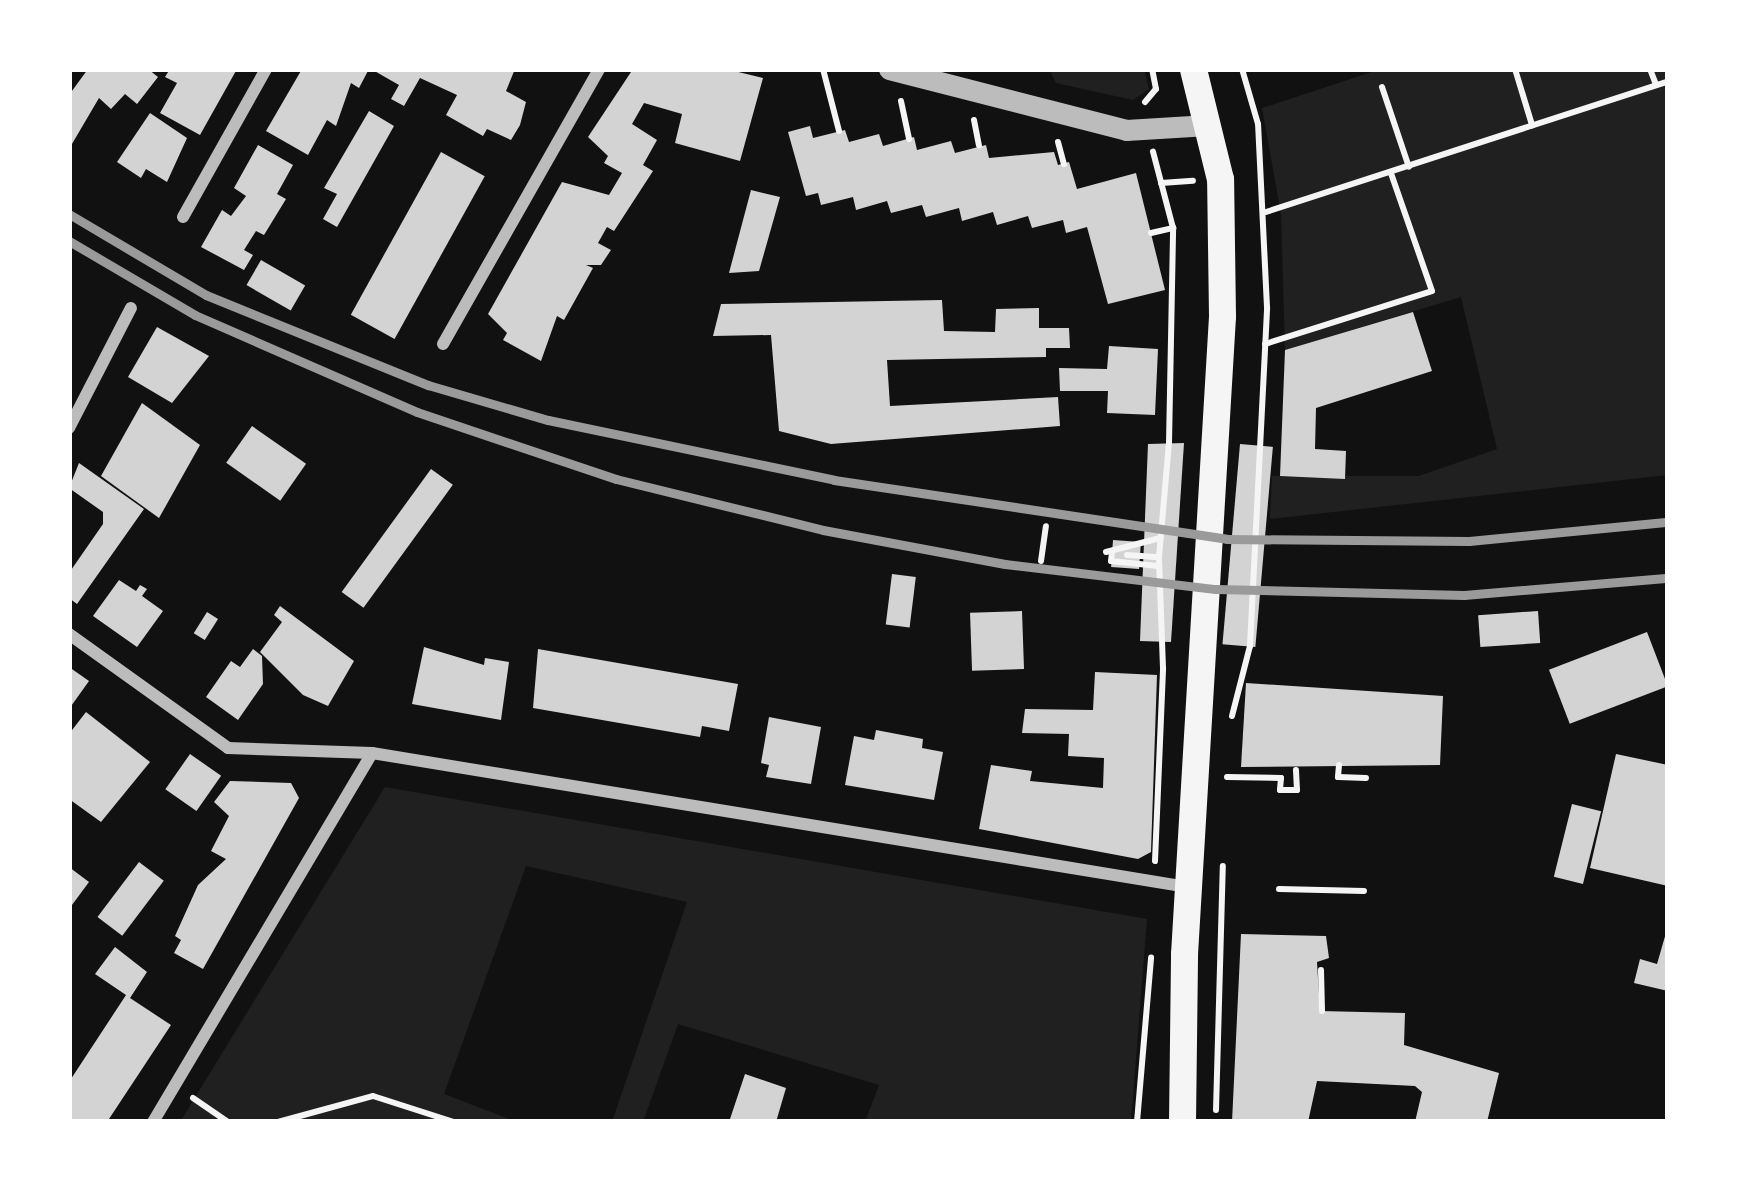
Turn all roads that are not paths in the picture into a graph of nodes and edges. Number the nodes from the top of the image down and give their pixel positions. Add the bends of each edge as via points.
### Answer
1 (266, 69) edge
2 (598, 69) edge
3 (1193, 69) edge
4 (892, 70) edge
5 (1208, 125) junction
6 (183, 217) dead end
7 (131, 308) dead end
8 (443, 344) dead end
9 (69, 428) edge
10 (69, 634) edge
11 (372, 753) junction
12 (1188, 887) junction
13 (153, 1122) edge
14 (1182, 1122) edge

1 - 6 street
2 - 8 street
3 - 5 main road
4 - 5 street via 1149,133
5 - 12 main road via 1222,203
7 - 9 street
10 - 11 street via 228,748
11 - 12 street
11 - 13 street
12 - 14 main road

